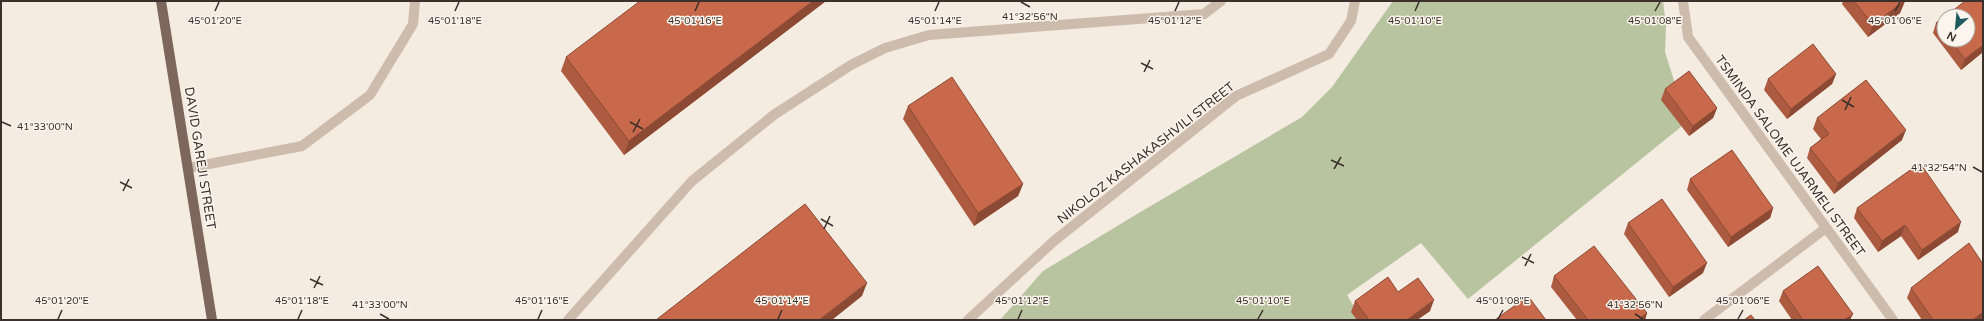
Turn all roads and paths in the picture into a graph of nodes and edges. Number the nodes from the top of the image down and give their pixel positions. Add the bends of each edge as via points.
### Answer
1 (161, 1) edge
2 (416, 1) edge
3 (1220, 1) edge
4 (1355, 1) edge
5 (1683, 1) edge
6 (188, 168) junction
7 (1826, 228) junction
8 (212, 320) edge
9 (568, 320) edge
10 (968, 320) edge
11 (1704, 320) edge
12 (1893, 320) edge

1 - 6 main road, DAVID GAREJI STREET
2 - 6 street via 413,24 370,95 302,146
3 - 9 street via 1204,14 929,35 885,48 851,65 775,114 692,181
4 - 10 street, NIKOLOZ KASHAKASHVILI STREET via 1352,21 1329,54 1236,96 1054,241
5 - 7 street, TSMINDA SALOME UJARMELI STREET via 1688,37
6 - 8 main road, DAVID GAREJI STREET
7 - 11 street
7 - 12 street, TSMINDA SALOME UJARMELI STREET

